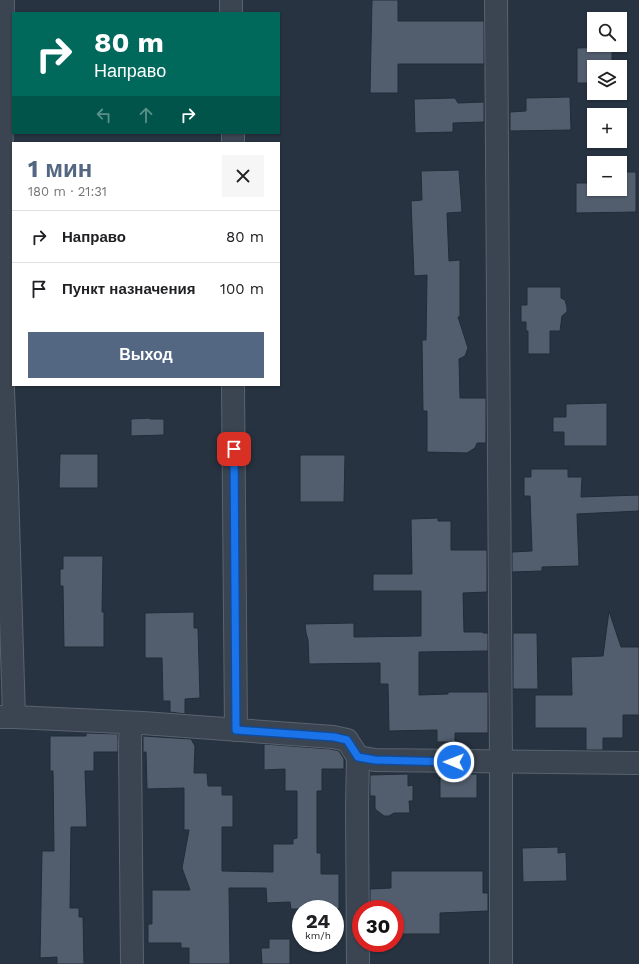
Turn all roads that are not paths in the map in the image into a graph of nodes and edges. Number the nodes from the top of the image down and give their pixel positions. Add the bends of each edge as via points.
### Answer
1 (3, 0) edge
2 (231, 0) edge
3 (496, 0) edge
4 (231, 12) edge
5 (1, 116) edge
6 (8, 344) edge
7 (233, 386) edge
8 (7, 717) edge
9 (131, 723) junction
10 (236, 730) junction
11 (358, 757) junction
12 (501, 762) junction
13 (638, 763) dead end
14 (132, 964) edge
15 (358, 964) edge
16 (501, 964) edge

1 - 5 street
2 - 4 street
3 - 12 street
5 - 6 street
6 - 8 street via 3,390 7,487
7 - 10 street
8 - 9 street
9 - 10 street
9 - 14 street
10 - 11 street via 334,737 347,740
11 - 12 street via 375,760
11 - 15 street
12 - 13 street
12 - 16 street

